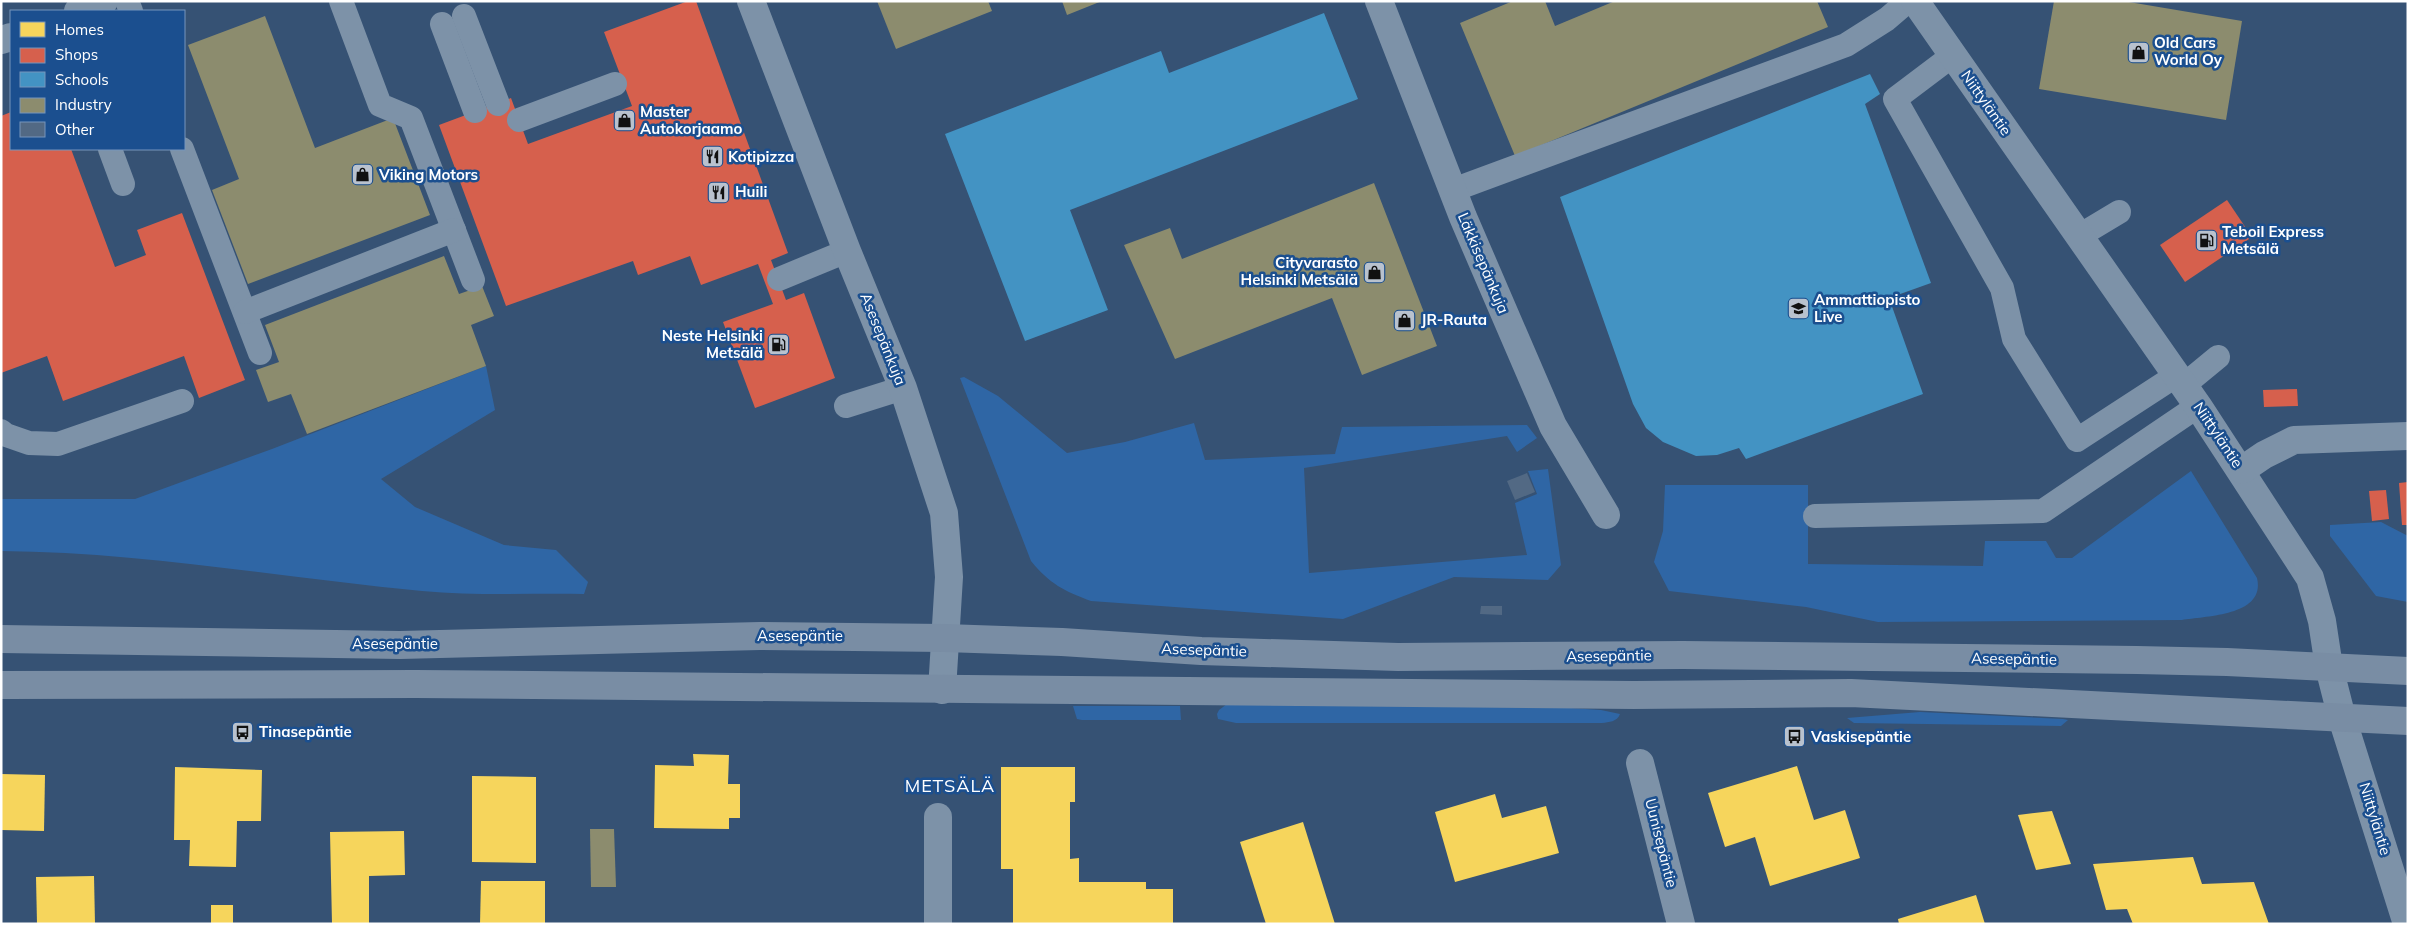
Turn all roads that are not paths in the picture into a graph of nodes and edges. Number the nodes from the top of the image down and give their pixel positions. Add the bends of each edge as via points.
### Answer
1 (104, 1) edge
2 (341, 1) edge
3 (751, 1) edge
4 (1379, 1) edge
5 (1908, 1) edge
6 (1914, 1) edge
7 (81, 10) edge
8 (1952, 56) junction
9 (615, 84) dead end
10 (498, 104) dead end
11 (475, 112) dead end
12 (519, 120) dead end
13 (110, 150) edge
14 (182, 150) edge
15 (123, 184) dead end
16 (1453, 190) junction
17 (2119, 212) dead end
18 (454, 230) junction
19 (2079, 236) junction
20 (847, 251) junction
21 (779, 279) dead end
22 (473, 280) dead end
23 (245, 312) junction
24 (260, 353) dead end
25 (2218, 357) dead end
26 (903, 388) junction
27 (2186, 389) junction
28 (182, 401) dead end
29 (846, 406) dead end
30 (1, 431) edge
31 (2408, 436) edge
32 (2242, 470) junction
33 (1606, 515) dead end
34 (1815, 516) dead end
35 (945, 638) junction
36 (1, 639) edge
37 (2329, 668) junction
38 (2408, 671) edge
39 (1, 685) edge
40 (942, 690) junction
41 (2342, 718) junction
42 (2408, 721) edge
43 (1640, 763) dead end
44 (938, 817) dead end
45 (938, 924) edge
46 (1681, 924) edge
47 (2407, 924) edge

1 - 7 street
2 - 18 lane via 380,105 411,118
3 - 20 street, Asesepänkuja
4 - 16 street, Läkkisepänkuja
5 - 16 lane via 1887,19 1846,45
6 - 8 street, Niittyläntie
8 - 19 street, Niittyläntie
8 - 27 lane via 1895,99 2002,288 2014,340 2077,440
9 - 12 lane
10 - 11 lane via 453,20
13 - 15 lane
14 - 23 lane
16 - 33 street, Läkkisepänkuja via 1553,426
17 - 19 lane
18 - 22 lane
18 - 23 lane
19 - 27 street, Niittyläntie
20 - 21 lane
20 - 26 street, Asesepänkuja
23 - 24 lane
25 - 27 lane
26 - 29 lane
26 - 35 street, Asesepänkuja via 944,513 949,577
27 - 32 street, Niittyläntie
27 - 34 lane via 2043,511
28 - 30 lane via 58,444 29,443
31 - 32 street via 2294,440
32 - 37 street, Niittyläntie via 2310,578 2322,621
35 - 36 main road, Asesepäntie via 760,636 400,645
35 - 37 main road, Asesepäntie via 1398,657 1683,655 2127,660
35 - 40 street, Asesepänkuja
37 - 38 main road, Asesepäntie
37 - 41 street, Niittyläntie
39 - 40 main road via 416,684
40 - 41 main road via 1626,695 1851,693
41 - 42 main road
41 - 47 street, Niittyläntie
43 - 46 street, Uunisepäntie
44 - 45 street

